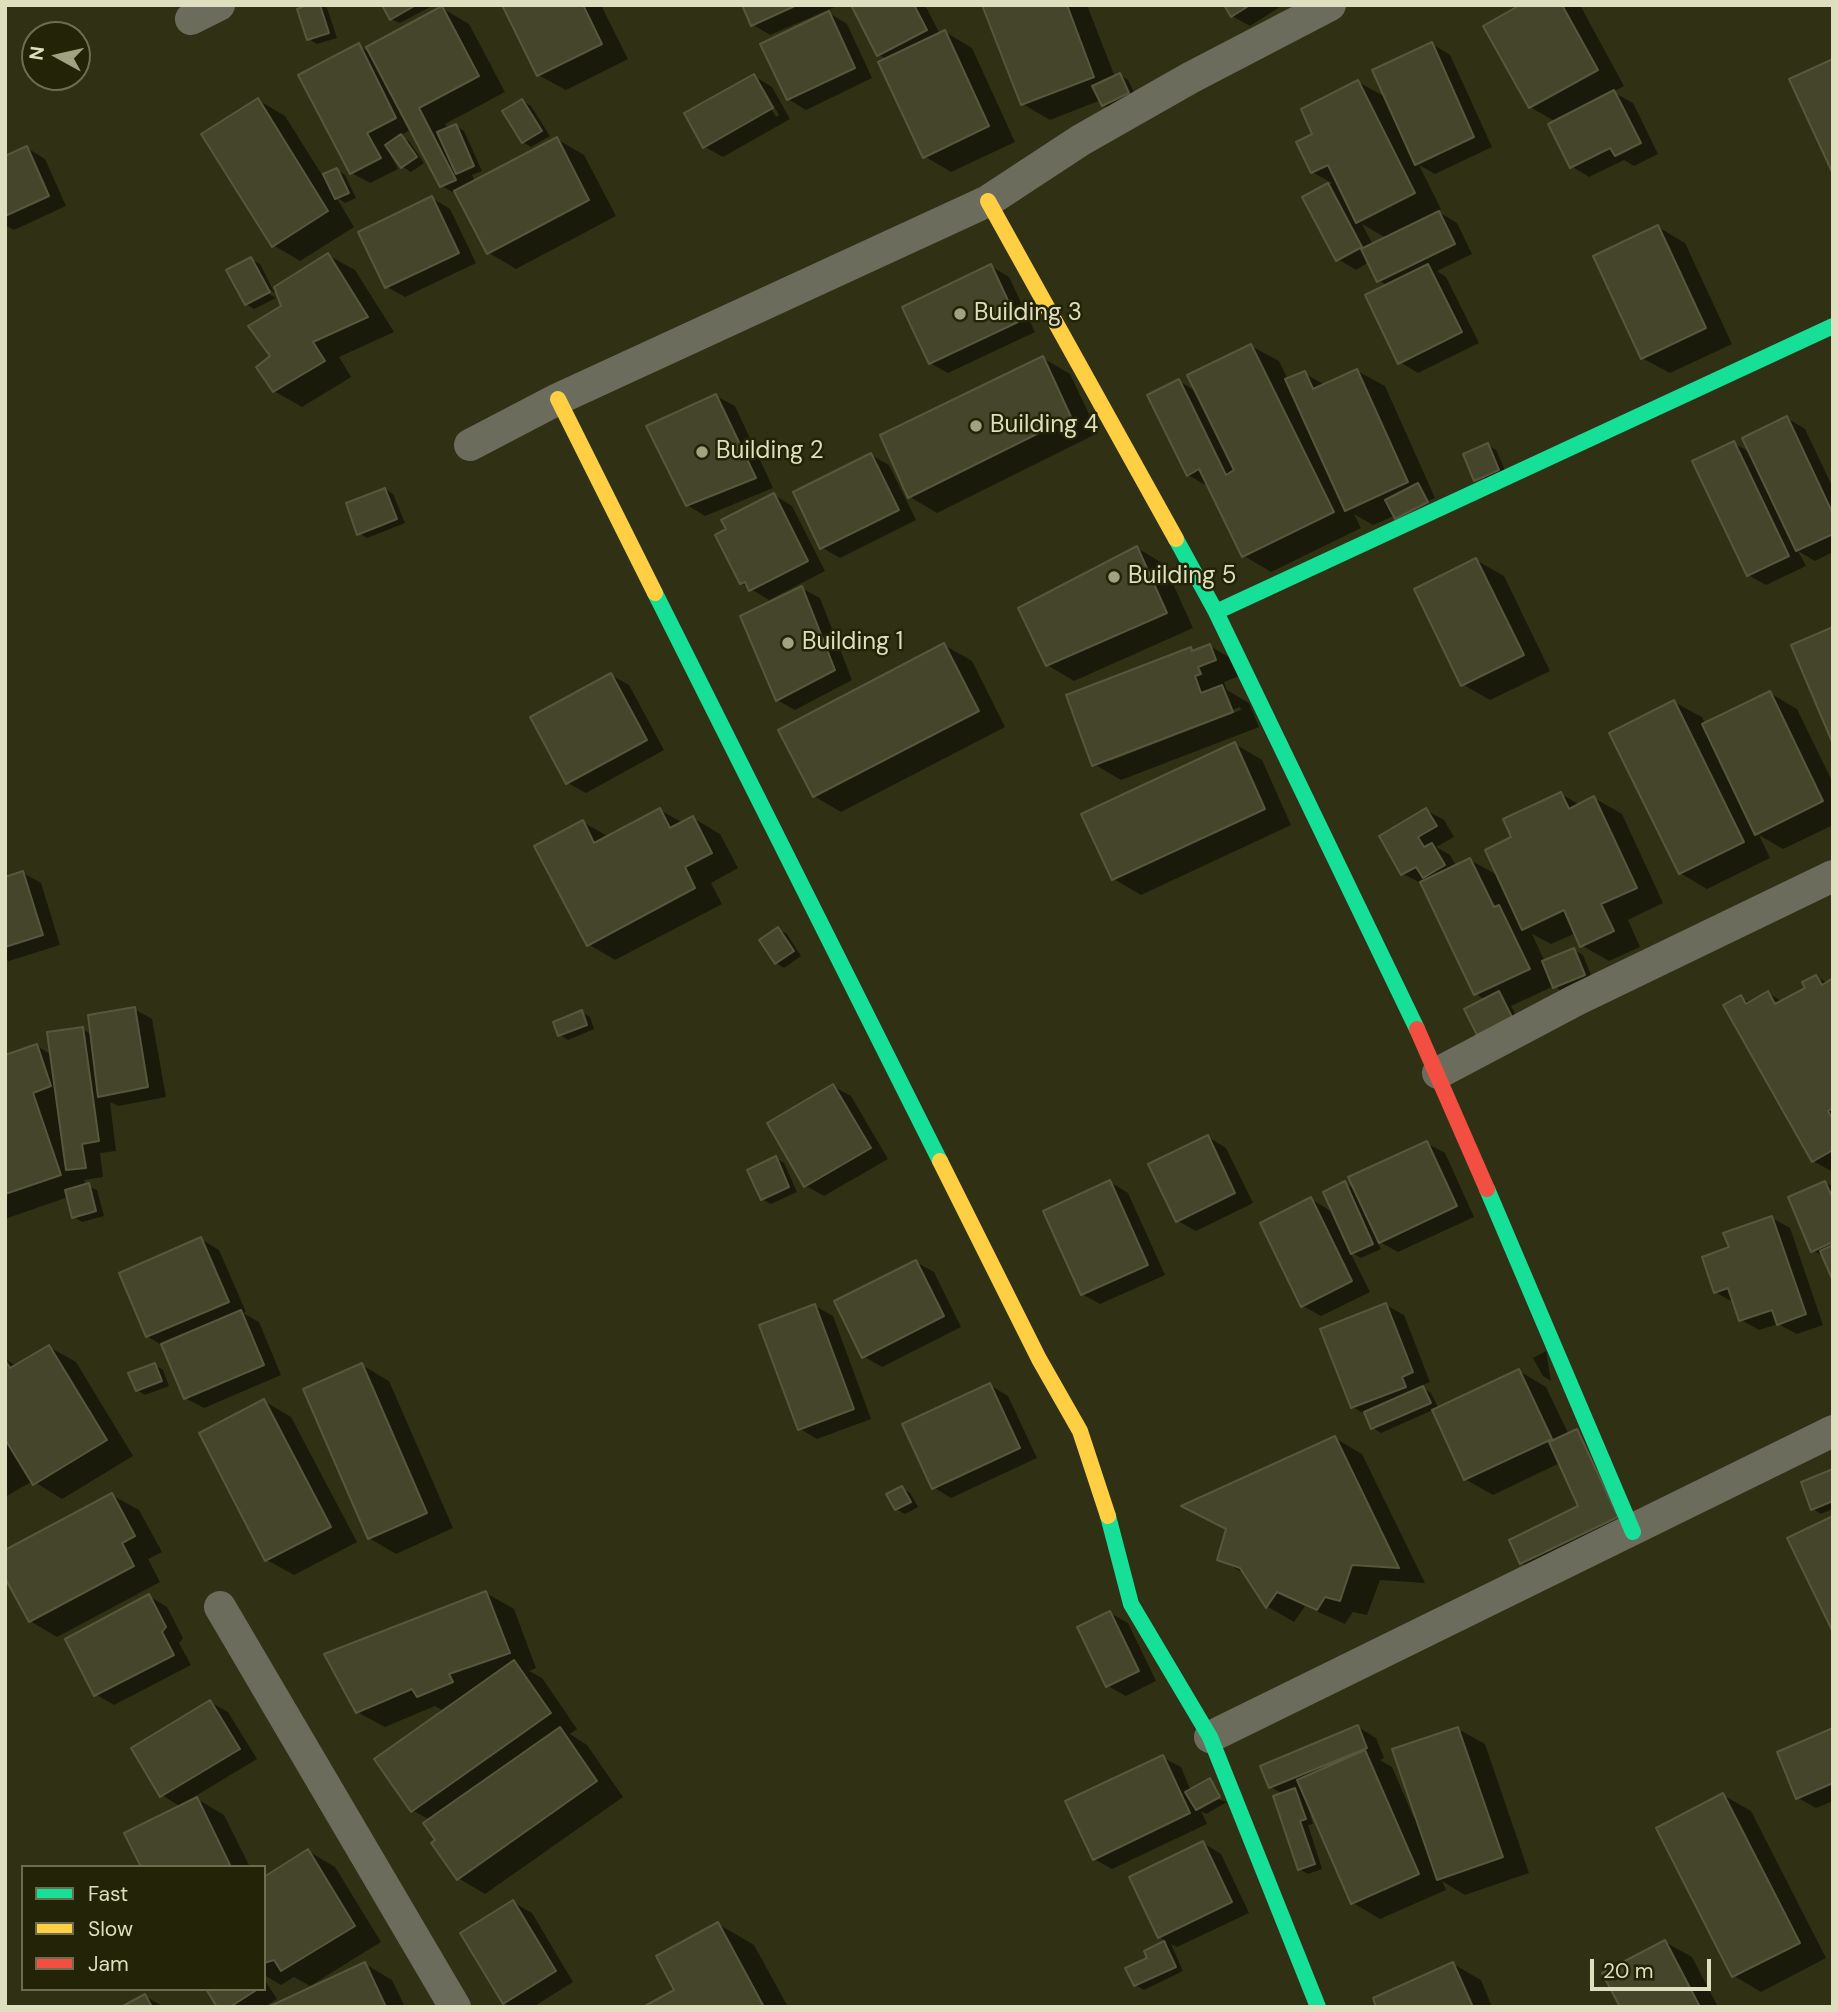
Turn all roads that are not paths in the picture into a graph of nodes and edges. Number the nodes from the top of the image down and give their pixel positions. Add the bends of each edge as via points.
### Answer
1 (219, 5) edge
2 (1330, 5) edge
3 (191, 19) dead end
4 (988, 201) junction
5 (1833, 326) edge
6 (558, 399) junction
7 (470, 445) dead end
8 (1216, 612) junction
9 (1833, 876) edge
10 (1438, 1073) junction
11 (1833, 1431) edge
12 (1633, 1532) junction
13 (220, 1607) dead end
14 (1210, 1737) junction
15 (455, 2007) edge
16 (1318, 2007) edge

1 - 3 street
2 - 4 street via 1189,78
4 - 6 street
4 - 8 street
5 - 8 street
6 - 7 street
6 - 14 street via 1039,1359 1080,1430 1131,1604
8 - 10 street
9 - 10 street via 1576,1000
10 - 12 street
11 - 12 street
12 - 14 street
13 - 15 street
14 - 16 street

